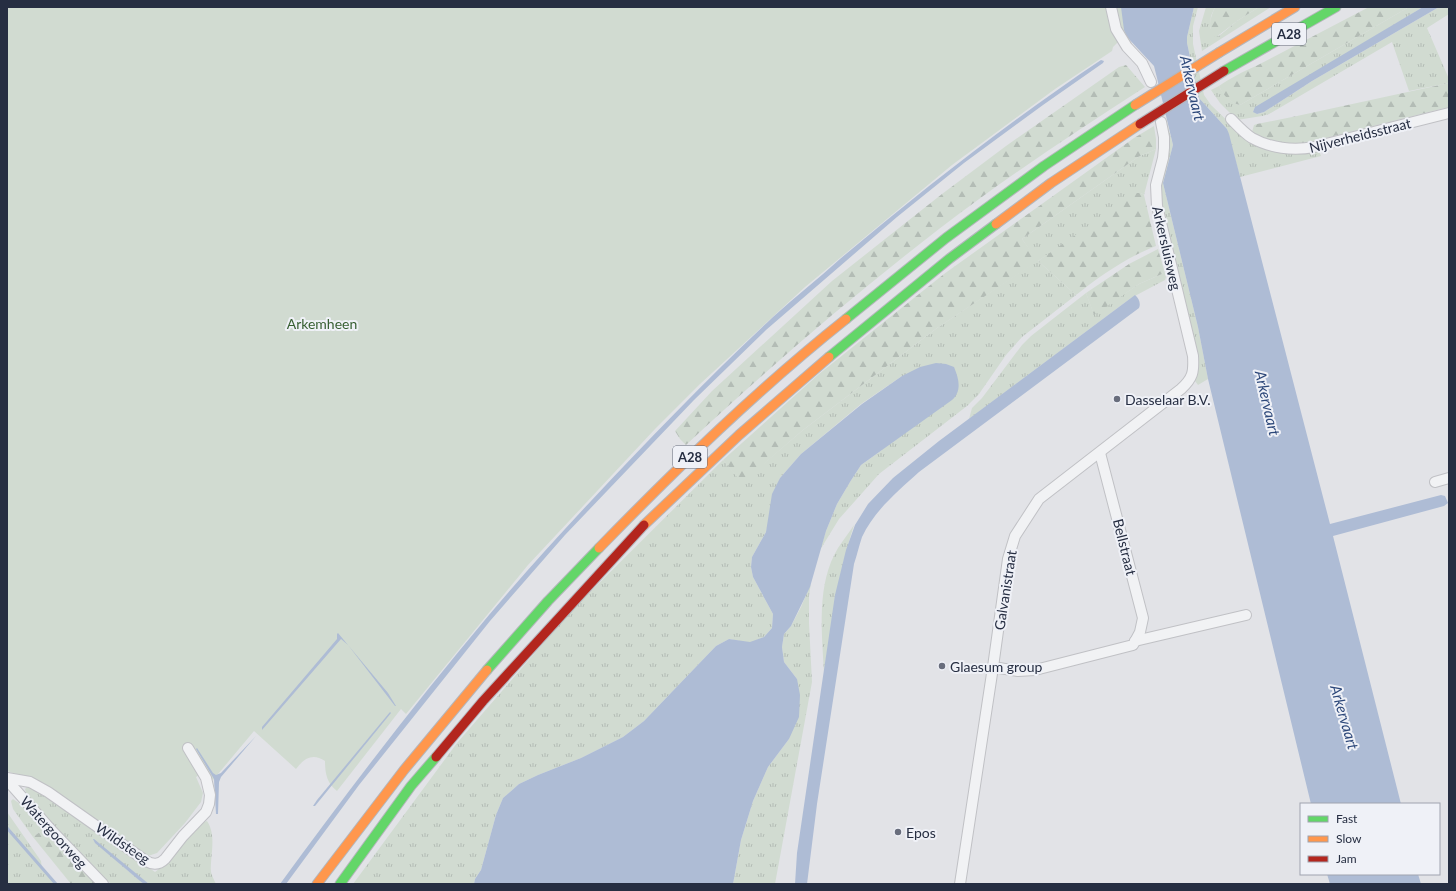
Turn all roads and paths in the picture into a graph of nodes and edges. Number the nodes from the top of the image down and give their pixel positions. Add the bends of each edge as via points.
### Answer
1 (1111, 7) edge
2 (1295, 7) edge
3 (1336, 7) edge
4 (1151, 82) dead end
5 (1449, 113) edge
6 (1231, 118) dead end
7 (1161, 122) dead end
8 (1193, 374) joint
9 (1100, 453) junction
10 (1449, 478) edge
11 (1435, 482) dead end
12 (1246, 615) dead end
13 (1135, 641) junction
14 (993, 667) junction
15 (188, 748) dead end
16 (7, 779) edge
17 (103, 884) edge
18 (317, 884) edge
19 (340, 884) edge
20 (960, 884) edge

1 - 4 street via 1116,29 1127,47 1142,63
2 - 18 highway, A28, bridge via 1135,105 1044,166 946,238 824,336 724,424 548,601 404,770
3 - 19 highway, A28, bridge via 1224,71 1050,183 937,269 750,425 643,526 554,621 411,786
5 - 6 street, Nijverheidsstraat via 1314,147 1296,149 1278,147 1252,138
7 - 8 street, Arkersluisweg via 1164,148 1156,185 1157,206 1193,356
8 - 9 street, Galvanistraat via 1181,389
9 - 13 street, Bellstraat via 1143,618
9 - 14 street, Galvanistraat via 1039,499 1015,536 1008,559
10 - 11 street
12 - 13 street
13 - 14 street via 1133,645 1035,670 1018,671
14 - 20 street, Galvanistraat
15 - 16 street, Wildsteeg via 206,778 210,795 209,804 206,812 165,859 155,864 146,861 48,792 30,782
16 - 17 street, Watergoorweg

